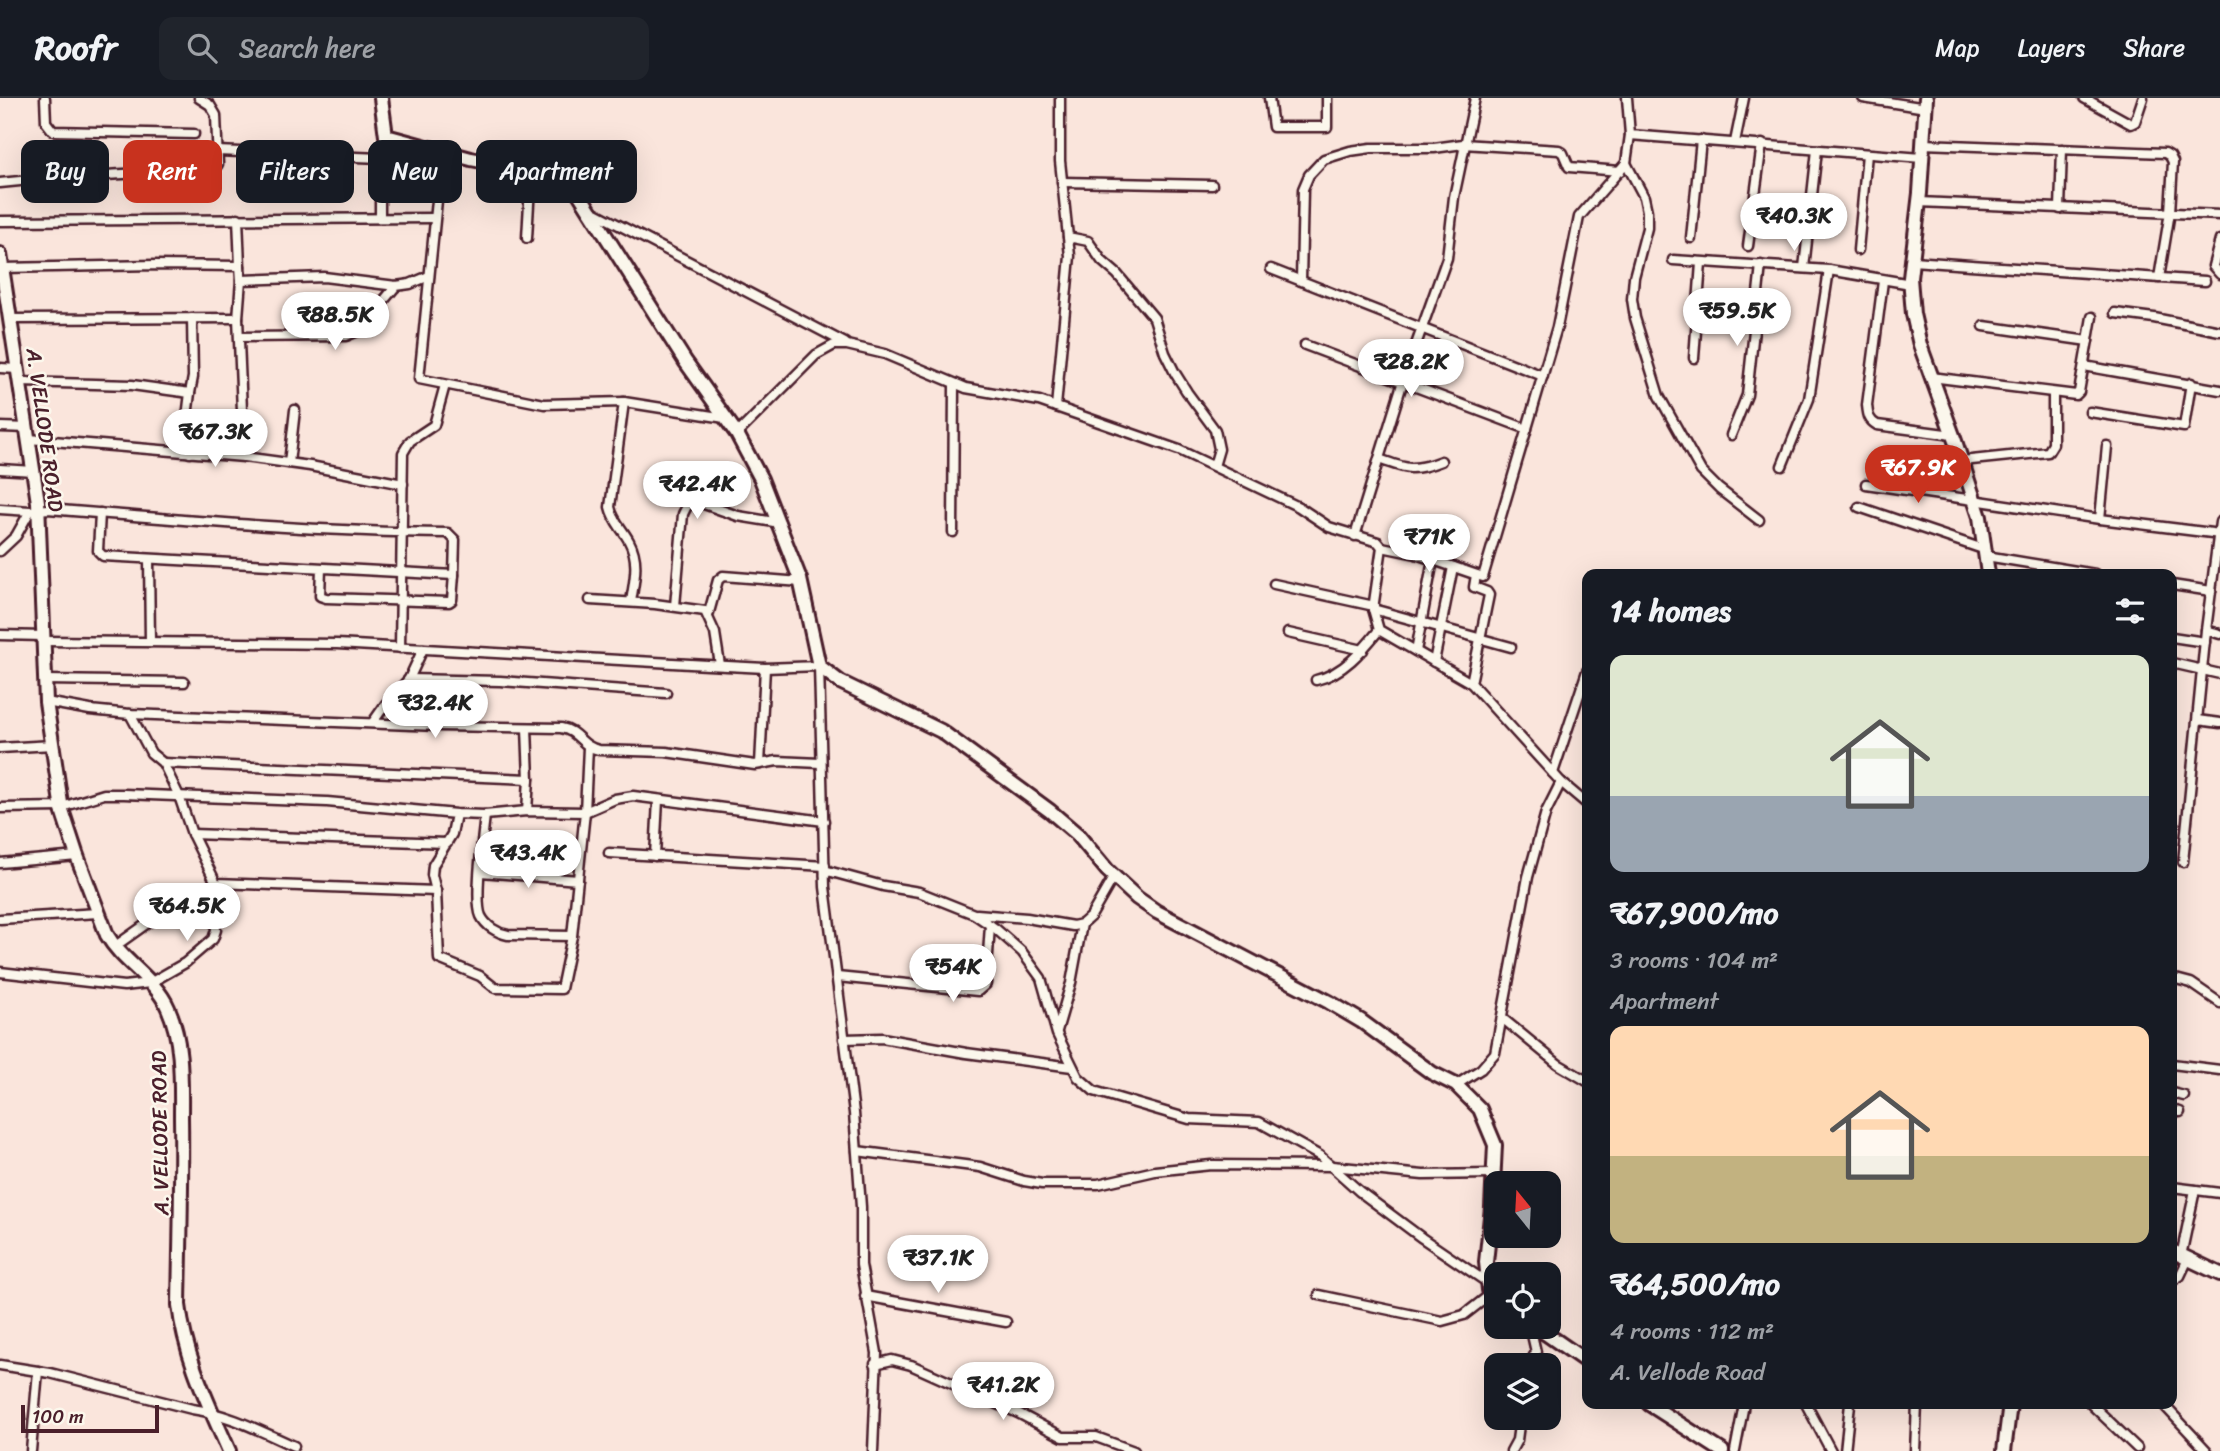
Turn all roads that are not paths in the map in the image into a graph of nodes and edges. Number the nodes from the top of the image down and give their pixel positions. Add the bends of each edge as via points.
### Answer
1 (45, 98) edge
2 (199, 98) edge
3 (381, 98) edge
4 (1060, 98) edge
5 (1269, 98) edge
6 (1327, 98) edge
7 (1475, 98) edge
8 (1627, 98) edge
9 (1744, 98) edge
10 (1863, 98) edge
11 (2084, 98) edge
12 (2143, 98) edge
13 (1926, 103) edge
14 (194, 134) dead end
15 (1630, 135) junction
16 (386, 136) junction
17 (1701, 139) junction
18 (217, 140) edge
19 (385, 140) edge
20 (401, 140) edge
21 (1735, 142) junction
22 (1464, 144) junction
23 (1762, 144) junction
24 (1923, 144) junction
25 (2062, 149) junction
26 (1817, 150) junction
27 (222, 151) edge
28 (1867, 154) junction
29 (368, 157) edge
30 (1922, 158) junction
31 (1626, 163) junction
32 (1620, 171) junction
33 (123, 174) edge
34 (1062, 182) junction
35 (0, 183) edge
36 (1212, 185) dead end
37 (1919, 202) junction
38 (380, 203) edge
39 (436, 203) edge
40 (529, 203) edge
41 (585, 203) edge
42 (589, 209) junction
43 (2060, 209) junction
44 (2170, 212) junction
45 (2220, 215) edge
46 (380, 217) junction
47 (238, 218) junction
48 (434, 218) junction
49 (0, 221) edge
50 (1068, 237) junction
51 (527, 238) dead end
52 (1691, 238) dead end
53 (2220, 240) edge
54 (1748, 246) dead end
55 (1858, 250) dead end
56 (0, 254) edge
57 (1673, 260) dead end
58 (1912, 261) junction
59 (1702, 263) junction
60 (1762, 265) junction
61 (240, 266) junction
62 (2, 268) junction
63 (1804, 268) junction
64 (1271, 269) dead end
65 (1829, 270) junction
66 (2220, 274) edge
67 (429, 276) junction
68 (2160, 278) junction
69 (242, 280) junction
70 (1301, 281) junction
71 (1883, 281) junction
72 (2205, 281) dead end
73 (1911, 284) junction
74 (396, 286) junction
75 (3, 294) edge
76 (2115, 313) dead end
77 (238, 317) junction
78 (2092, 317) dead end
79 (192, 318) junction
80 (10, 319) junction
81 (1984, 326) dead end
82 (1422, 328) junction
83 (2220, 331) edge
84 (240, 337) junction
85 (2088, 341) junction
86 (847, 345) junction
87 (1305, 345) dead end
88 (1693, 358) dead end
89 (2084, 366) junction
90 (0, 368) edge
91 (19, 375) junction
92 (1542, 376) junction
93 (1931, 377) junction
94 (1403, 381) junction
95 (2191, 383) junction
96 (954, 384) junction
97 (445, 385) junction
98 (2220, 390) edge
99 (190, 393) junction
100 (2053, 394) junction
101 (624, 402) junction
102 (1056, 407) junction
103 (295, 410) dead end
104 (2090, 412) dead end
105 (725, 418) junction
106 (0, 427) edge
107 (1527, 429) junction
108 (28, 433) junction
109 (737, 434) junction
110 (1731, 435) dead end
111 (1953, 435) junction
112 (2107, 446) dead end
113 (190, 453) junction
114 (244, 457) junction
115 (1379, 459) junction
116 (1441, 461) dead end
117 (1962, 461) junction
118 (289, 463) junction
119 (1214, 466) junction
120 (1782, 466) dead end
121 (0, 469) edge
122 (34, 471) junction
123 (403, 484) junction
124 (1866, 484) dead end
125 (1974, 498) junction
126 (1859, 507) dead end
127 (0, 509) edge
128 (34, 510) junction
129 (100, 513) junction
130 (2100, 519) junction
131 (1759, 520) dead end
132 (2220, 522) edge
133 (779, 523) junction
134 (953, 532) dead end
135 (404, 533) junction
136 (2219, 534) edge
137 (1355, 536) junction
138 (1382, 547) junction
139 (0, 551) edge
140 (1986, 553) junction
141 (149, 559) junction
142 (1433, 560) junction
143 (1453, 567) junction
144 (321, 568) junction
145 (1988, 569) edge
146 (2069, 569) edge
147 (402, 571) junction
148 (454, 575) junction
149 (1476, 575) junction
150 (801, 582) junction
151 (1274, 584) dead end
152 (2177, 586) edge
153 (2211, 591) junction
154 (402, 600) junction
155 (590, 600) dead end
156 (631, 602) junction
157 (675, 606) junction
158 (1373, 608) junction
159 (708, 616) junction
160 (1422, 622) junction
161 (1441, 628) junction
162 (1379, 629) junction
163 (2206, 630) junction
164 (1288, 633) dead end
165 (2220, 634) edge
166 (0, 635) edge
167 (44, 638) junction
168 (1479, 638) junction
169 (2177, 638) edge
170 (149, 642) junction
171 (2205, 642) junction
172 (1511, 647) dead end
173 (400, 648) junction
174 (423, 649) junction
175 (1363, 650) junction
176 (1416, 651) junction
177 (1434, 662) junction
178 (2177, 664) edge
179 (720, 665) junction
180 (818, 666) junction
181 (765, 668) junction
182 (2203, 669) junction
183 (2220, 674) edge
184 (409, 679) junction
185 (45, 680) junction
186 (1316, 680) dead end
187 (184, 682) dead end
188 (1471, 683) junction
189 (1582, 686) edge
190 (666, 693) dead end
191 (46, 702) junction
192 (130, 714) junction
193 (2198, 720) junction
194 (373, 722) junction
195 (2220, 723) edge
196 (527, 728) junction
197 (53, 745) junction
198 (588, 747) junction
199 (0, 748) edge
200 (163, 763) junction
201 (820, 763) junction
202 (761, 764) junction
203 (1553, 773) junction
204 (529, 779) junction
205 (1561, 782) junction
206 (179, 796) junction
207 (658, 800) junction
208 (1582, 800) edge
209 (62, 807) junction
210 (0, 808) edge
211 (527, 811) junction
212 (585, 813) junction
213 (456, 814) junction
214 (485, 815) junction
215 (824, 821) junction
216 (192, 834) junction
217 (447, 843) junction
218 (609, 853) dead end
219 (77, 856) junction
220 (656, 856) junction
221 (2183, 862) dead end
222 (0, 863) edge
223 (825, 871) junction
224 (481, 872) junction
225 (1114, 876) junction
226 (578, 880) junction
227 (216, 883) junction
228 (436, 891) junction
229 (196, 895) junction
230 (97, 913) junction
231 (974, 914) junction
232 (0, 919) edge
233 (1082, 924) junction
234 (990, 925) junction
235 (572, 936) junction
236 (114, 947) junction
237 (0, 972) edge
238 (837, 977) junction
239 (2177, 979) edge
240 (150, 983) junction
241 (2220, 1003) edge
242 (1502, 1018) junction
243 (1057, 1034) junction
244 (844, 1039) junction
245 (2177, 1065) edge
246 (1072, 1067) junction
247 (2220, 1070) edge
248 (1582, 1078) edge
249 (1455, 1085) junction
250 (2177, 1094) edge
251 (2184, 1096) dead end
252 (857, 1151) junction
253 (1332, 1166) junction
254 (1493, 1171) edge
255 (1484, 1174) edge
256 (2177, 1188) edge
257 (2195, 1190) junction
258 (2220, 1193) edge
259 (2180, 1255) edge
260 (2220, 1274) edge
261 (2177, 1278) edge
262 (1484, 1287) edge
263 (1319, 1295) dead end
264 (865, 1296) junction
265 (1484, 1299) edge
266 (1006, 1322) dead end
267 (1552, 1339) edge
268 (1582, 1359) edge
269 (875, 1364) junction
270 (0, 1365) edge
271 (38, 1371) junction
272 (1657, 1409) edge
273 (1743, 1409) edge
274 (1809, 1409) edge
275 (1849, 1409) edge
276 (1917, 1409) edge
277 (2009, 1409) edge
278 (2096, 1409) edge
279 (2168, 1409) edge
280 (212, 1411) junction
281 (1518, 1430) edge
282 (293, 1446) dead end
283 (2137, 1448) dead end
284 (31, 1451) edge
285 (229, 1451) edge
286 (873, 1451) edge
287 (1134, 1451) edge
288 (1511, 1451) edge
289 (1722, 1451) edge
290 (1735, 1451) edge
291 (1831, 1451) edge
292 (1845, 1451) edge
293 (1915, 1451) edge
294 (2004, 1451) edge
295 (2207, 1451) edge

1 - 14 street via 46,122 52,131
2 - 18 street via 216,115
3 - 16 street
4 - 34 street
5 - 6 street via 1273,127 1326,127
7 - 22 street
8 - 15 street
9 - 21 street
10 - 13 street
11 - 12 street via 2131,124
13 - 24 street
15 - 17 street
15 - 31 street
16 - 19 street
16 - 20 street
17 - 21 street
17 - 52 street
21 - 23 street
22 - 32 street via 1559,150 1569,167
22 - 70 street via 1371,148 1332,155 1318,163 1303,189
22 - 82 street via 1447,258
23 - 26 street
23 - 54 street
24 - 25 street
24 - 30 street
25 - 43 street
25 - 44 street via 2165,153 2173,162
26 - 28 street
26 - 63 street
27 - 29 street
28 - 30 street
28 - 55 street
30 - 37 street
31 - 32 street
31 - 131 street via 1647,211 1632,299 1659,396 1701,471
32 - 92 street via 1579,217 1557,327
33 - 35 street
34 - 36 street
34 - 50 street
37 - 43 street
37 - 58 street
38 - 46 street
39 - 48 street
40 - 51 street
41 - 42 street
42 - 86 street
42 - 105 street
43 - 44 street
44 - 45 street
44 - 68 street
46 - 47 street
46 - 48 street
47 - 49 street
47 - 61 street
48 - 67 street
50 - 102 street
50 - 119 street via 1088,241 1154,318 1175,373 1215,430 1219,449
53 - 66 street via 2213,266
56 - 62 street, A. VELLODE ROAD
57 - 59 street
58 - 68 street
58 - 73 street
59 - 60 street
59 - 88 street
60 - 63 street
60 - 110 street via 1746,395
61 - 62 street
61 - 69 street
62 - 75 street, A. VELLODE ROAD
63 - 65 street
64 - 70 street
65 - 71 street
65 - 120 street via 1810,398
67 - 74 street
67 - 97 street via 419,376 422,382
68 - 72 street
69 - 74 street via 324,277
69 - 77 street
70 - 82 street
71 - 73 street
71 - 111 street via 1867,405 1871,422
73 - 93 street via 1920,345
74 - 84 street via 358,331 346,336
75 - 80 street, A. VELLODE ROAD
76 - 83 street
77 - 79 street
77 - 84 street
78 - 85 street
79 - 80 street
79 - 99 street
80 - 91 street, A. VELLODE ROAD
81 - 85 street
82 - 92 street
82 - 94 street
84 - 114 street
85 - 89 street
86 - 96 street via 885,354
86 - 109 street via 834,345 816,355
87 - 94 street
89 - 95 street
89 - 100 street via 2076,395
90 - 91 street
91 - 99 street
91 - 108 street, A. VELLODE ROAD
92 - 107 street
93 - 100 street
93 - 111 street
94 - 107 street
94 - 115 street
95 - 98 street
95 - 104 street via 2184,427
96 - 102 street
96 - 134 street
97 - 101 street via 544,404
97 - 123 street via 434,425 405,448
99 - 113 street via 186,425
100 - 117 street via 2053,444 2048,452
101 - 105 street
101 - 156 street via 610,506 612,519 628,539 637,563
102 - 119 street
103 - 118 street
105 - 109 street
106 - 108 street
107 - 149 street via 1483,577
108 - 113 street
108 - 122 street, A. VELLODE ROAD
109 - 133 street
111 - 117 street
112 - 130 street
113 - 114 street
114 - 118 street
115 - 116 street via 1408,469
115 - 137 street
117 - 125 street
118 - 123 street
119 - 137 street via 1299,507 1329,527
121 - 122 street
122 - 128 street, A. VELLODE ROAD
123 - 135 street
124 - 125 street
125 - 130 street
125 - 140 street
126 - 140 street
127 - 128 street
128 - 129 street
128 - 139 street
128 - 167 street, A. VELLODE ROAD
129 - 135 street
129 - 141 street via 99,555
130 - 136 street
132 - 136 street
133 - 150 street
133 - 157 street via 738,516 704,503 687,506
135 - 147 street
135 - 148 street via 451,535 455,540
136 - 153 street
137 - 138 street
138 - 142 street
138 - 158 street
140 - 145 street
140 - 146 street
141 - 144 street
141 - 170 street
142 - 143 street
142 - 160 street
143 - 149 street
143 - 161 street
144 - 147 street
144 - 154 street via 320,596
147 - 148 street
147 - 154 street
148 - 154 street via 449,602
149 - 168 street via 1474,587 1489,595
150 - 159 street via 723,576 718,579
150 - 180 street
151 - 158 street
152 - 153 street
153 - 163 street
154 - 173 street
155 - 156 street
156 - 157 street
157 - 159 street via 700,609
158 - 160 street
158 - 162 street
159 - 179 street
160 - 161 street
160 - 176 street
161 - 168 street
161 - 177 street
162 - 175 street
162 - 176 street
163 - 165 street
163 - 171 street
164 - 175 street
166 - 167 street
167 - 170 street
167 - 185 street, A. VELLODE ROAD
168 - 172 street
168 - 188 street
169 - 171 street
170 - 173 street
171 - 182 street
173 - 174 street
174 - 179 street
174 - 184 street
175 - 186 street via 1338,672
176 - 177 street
177 - 188 street
178 - 182 street
179 - 181 street
180 - 181 street
180 - 201 street
180 - 225 street via 840,682 941,731 1050,811
181 - 202 street
182 - 183 street
182 - 193 street
184 - 190 street
184 - 194 street
185 - 187 street
185 - 191 street, A. VELLODE ROAD
188 - 203 street
189 - 203 street
191 - 192 street
191 - 197 street, A. VELLODE ROAD
192 - 194 street
192 - 200 street via 151,753
193 - 195 street
193 - 221 street
194 - 196 street
196 - 198 street via 570,729
196 - 204 street
197 - 199 street
197 - 209 street, A. VELLODE ROAD
198 - 202 street
198 - 212 street
200 - 204 street
200 - 206 street
201 - 202 street
201 - 215 street
203 - 205 street
204 - 211 street
205 - 208 street
205 - 242 street via 1546,812 1528,877
206 - 209 street via 104,794
206 - 213 street via 327,802
206 - 216 street
207 - 212 street via 625,796
207 - 215 street
207 - 220 street
209 - 210 street
209 - 219 street, A. VELLODE ROAD
211 - 212 street
211 - 214 street
212 - 226 street
213 - 214 street
213 - 217 street
214 - 224 street
215 - 223 street
216 - 217 street
216 - 227 street
217 - 228 street via 433,865
218 - 220 street
219 - 222 street
219 - 230 street, A. VELLODE ROAD
220 - 223 street
223 - 231 street via 919,892
223 - 238 street
224 - 226 street
224 - 235 street via 478,905 494,930 508,935
225 - 233 street
225 - 249 street via 1157,912 1362,1021
226 - 235 street
227 - 228 street
227 - 229 street
228 - 235 street via 439,959 480,976 495,988 561,989
229 - 236 street
229 - 240 street via 215,921 213,939 185,963
230 - 232 street
230 - 236 street, A. VELLODE ROAD
231 - 233 street
231 - 234 street
233 - 243 street
234 - 238 street via 986,984 978,991
234 - 243 street via 1022,952 1041,978
236 - 240 street, A. VELLODE ROAD
237 - 240 street via 124,986
238 - 244 street
239 - 241 street via 2191,983
240 - 280 street, A. VELLODE ROAD via 167,1006 177,1040 182,1153 179,1305 188,1355
242 - 248 street
242 - 249 street via 1495,1053 1481,1069
243 - 246 street
244 - 246 street via 882,1038
244 - 252 street
245 - 247 street
246 - 253 street via 1094,1091 1128,1102 1189,1119 1259,1122
249 - 254 street via 1480,1109 1495,1145
250 - 251 street
252 - 253 street via 980,1167 1042,1184 1098,1184 1183,1166
252 - 264 street
253 - 255 street via 1423,1175
253 - 262 street
256 - 257 street
257 - 258 street
257 - 259 street
259 - 260 street
259 - 261 street
263 - 265 street via 1441,1321 1464,1315
264 - 266 street
264 - 269 street via 877,1353
267 - 268 street
269 - 286 street
269 - 287 street via 891,1360 911,1365 1063,1437 1096,1437
270 - 271 street
271 - 280 street
271 - 284 street
272 - 289 street
273 - 290 street
274 - 291 street
275 - 292 street
276 - 293 street
277 - 294 street
278 - 283 street
279 - 295 street
280 - 282 street
280 - 285 street, A. VELLODE ROAD
281 - 288 street

